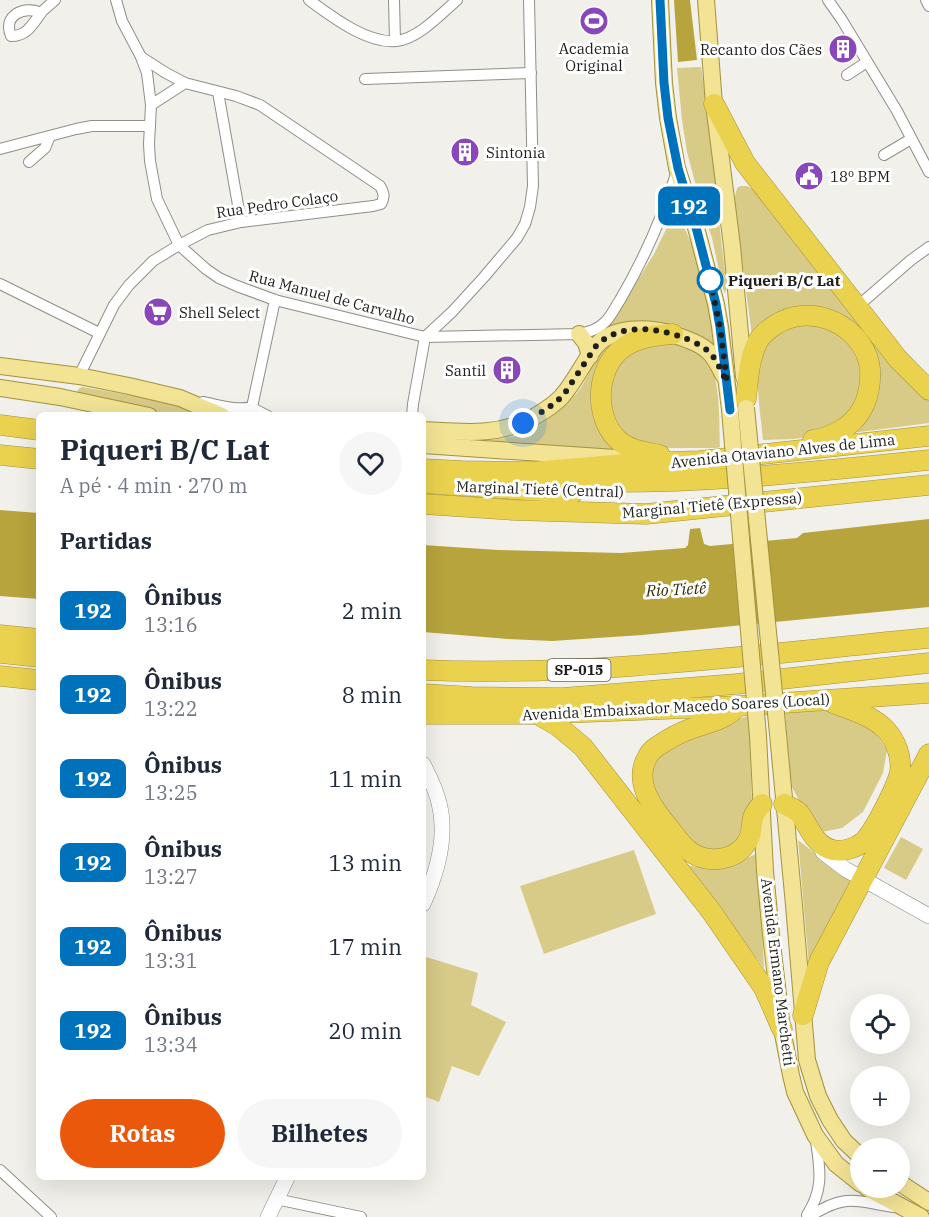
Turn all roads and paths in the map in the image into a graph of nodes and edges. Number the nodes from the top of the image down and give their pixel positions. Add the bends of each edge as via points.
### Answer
1 (55, 0) edge
2 (116, 0) edge
3 (309, 0) edge
4 (394, 0) edge
5 (457, 0) edge
6 (529, 0) edge
7 (660, 0) edge
8 (706, 0) edge
9 (828, 0) edge
10 (926, 0) edge
11 (929, 6) edge
12 (41, 13) junction
13 (395, 41) junction
14 (141, 57) junction
15 (867, 62) junction
16 (531, 73) junction
17 (847, 75) dead end
18 (365, 79) dead end
19 (185, 83) junction
20 (218, 92) junction
21 (714, 104) junction
22 (151, 105) junction
23 (150, 126) junction
24 (50, 136) junction
25 (911, 139) junction
26 (0, 149) edge
27 (884, 155) dead end
28 (29, 162) dead end
29 (678, 168) junction
30 (929, 172) edge
31 (241, 222) junction
32 (179, 245) junction
33 (929, 247) edge
34 (0, 284) edge
35 (275, 300) junction
36 (858, 306) junction
37 (99, 333) junction
38 (579, 334) junction
39 (673, 334) junction
40 (425, 338) junction
41 (590, 356) junction
42 (0, 366) edge
43 (79, 376) junction
44 (727, 382) junction
45 (0, 388) edge
46 (929, 390) edge
47 (60, 397) junction
48 (180, 398) junction
49 (741, 406) junction
50 (252, 407) junction
51 (130, 412) edge
52 (212, 412) edge
53 (260, 412) edge
54 (412, 412) edge
55 (0, 425) edge
56 (36, 430) edge
57 (426, 430) edge
58 (929, 436) edge
59 (0, 438) edge
60 (36, 443) edge
61 (426, 445) edge
62 (794, 450) junction
63 (0, 454) edge
64 (36, 459) edge
65 (929, 460) edge
66 (700, 461) junction
67 (637, 463) junction
68 (0, 467) edge
69 (426, 469) edge
70 (36, 470) edge
71 (462, 471) junction
72 (790, 474) junction
73 (765, 481) joint
74 (426, 483) edge
75 (929, 485) edge
76 (426, 504) edge
77 (0, 635) edge
78 (36, 639) edge
79 (929, 639) edge
80 (0, 652) edge
81 (36, 657) edge
82 (929, 663) edge
83 (426, 670) edge
84 (535, 671) junction
85 (0, 676) edge
86 (36, 680) edge
87 (426, 682) edge
88 (929, 693) edge
89 (426, 694) edge
90 (472, 697) junction
91 (825, 700) junction
92 (738, 706) junction
93 (426, 710) edge
94 (426, 711) edge
95 (537, 714) junction
96 (929, 754) edge
97 (426, 770) edge
98 (762, 804) junction
99 (784, 804) junction
100 (820, 843) junction
101 (864, 879) junction
102 (426, 896) edge
103 (929, 916) edge
104 (803, 1015) junction
105 (782, 1029) junction
106 (815, 1135) junction
107 (850, 1147) edge
108 (0, 1170) edge
109 (850, 1175) edge
110 (286, 1180) edge
111 (910, 1190) edge
112 (886, 1198) edge
113 (276, 1199) junction
114 (929, 1202) edge
115 (914, 1213) edge
116 (51, 1217) edge
117 (268, 1217) edge
118 (361, 1217) edge
119 (807, 1217) edge

1 - 12 street
2 - 14 street, Rua Manuel de Carvalho
3 - 13 street via 353,30
4 - 13 street
5 - 13 street via 419,32
6 - 16 street
7 - 29 main road via 664,83
8 - 21 main road
9 - 15 street
10 - 11 street
12 - 12 street via 25,33 11,36 9,20 13,15 28,10
14 - 19 street
14 - 22 street, Rua Manuel de Carvalho via 149,80
15 - 17 street
15 - 25 street
16 - 18 street
16 - 40 street via 533,186 525,224 484,277
19 - 20 street
19 - 22 street
20 - 31 street
20 - 31 street, Rua Pedro Colaço via 260,105 372,180 384,194 381,204 373,206
21 - 36 highway via 745,163
21 - 49 main road via 732,246
22 - 23 street, Rua Manuel de Carvalho
23 - 24 street via 92,126
23 - 32 street, Rua Manuel de Carvalho via 150,161 157,199
24 - 26 street
24 - 28 street via 45,148
25 - 27 street
25 - 30 street
29 - 38 street via 657,229 607,321
29 - 44 main road via 716,304
31 - 32 street, Rua Pedro Colaço via 208,230
32 - 35 street, Rua Manuel de Carvalho via 219,278
32 - 37 street, Rua Pedro Colaço via 153,261 129,285
33 - 36 street
34 - 37 street
35 - 40 street, Rua Manuel de Carvalho
35 - 50 street
36 - 46 highway via 898,359
37 - 43 street, Rua Pedro Colaço
38 - 40 street, Rua Manuel de Carvalho
38 - 41 main road
39 - 41 main road via 658,330 623,331 602,340
39 - 44 main road via 711,354
39 - 66 highway via 632,341 612,358 601,382 602,413 616,439 630,447
40 - 54 street
41 - 57 main road via 563,396 523,423 497,431
42 - 43 main road
43 - 47 main road via 73,388
43 - 48 main road
44 - 49 main road
45 - 47 main road
47 - 51 main road
48 - 50 street via 234,409
48 - 52 main road
49 - 62 highway via 758,341 777,323 797,315 817,316 830,319 856,337 870,366 866,402 851,424 826,438 804,442
49 - 98 main road, Avenida Ermano Marchetti, bridge
49 - 99 main road, Avenida Ermano Marchetti, bridge
50 - 53 street
55 - 56 highway
58 - 62 highway, Avenida Otaviano Alves de Lima
59 - 60 highway
61 - 67 main road, Avenida Otaviano Alves de Lima
62 - 66 highway, Avenida Otaviano Alves de Lima
63 - 64 highway
65 - 72 highway
66 - 67 highway, Avenida Otaviano Alves de Lima
67 - 71 highway, Avenida Otaviano Alves de Lima via 532,472
68 - 70 highway
69 - 71 highway, Avenida Otaviano Alves de Lima
71 - 72 highway via 484,478 604,482
72 - 73 highway, Avenida Otaviano Alves de Lima
73 - 74 highway, Marginal Tietê (Central) via 656,493 602,494
75 - 76 highway, Marginal Tietê (Expressa) via 646,514
77 - 78 highway
79 - 84 highway, SP-015
80 - 81 highway
82 - 90 highway via 563,698
83 - 84 highway, SP-015
84 - 87 highway via 514,682
85 - 86 highway
88 - 91 highway, Avenida Embaixador Macedo Soares (Local)
89 - 90 highway
90 - 93 highway via 445,700
91 - 92 highway, Avenida Embaixador Macedo Soares (Local)
91 - 100 highway via 879,724 899,753 900,773 882,814 864,842 846,850
92 - 95 highway, Avenida Embaixador Macedo Soares (Local)
92 - 98 highway via 729,715 672,737 654,749 644,766 645,788 649,802 683,845 693,854 712,859 737,853 745,845 752,833 753,816
94 - 95 highway, Avenida Embaixador Macedo Soares (Local)
95 - 105 highway via 583,747 711,911 764,988
96 - 101 highway
97 - 102 street via 440,803 442,825 440,855
98 - 105 main road, Avenida Ermano Marchetti
99 - 100 highway via 799,812
99 - 104 main road, Avenida Ermano Marchetti
100 - 101 street via 823,852
101 - 103 street
101 - 104 highway via 819,962
104 - 107 main road, Avenida Ermano Marchetti via 807,1060 818,1096
105 - 106 main road, Avenida Ermano Marchetti via 795,1092
106 - 109 main road, Avenida Ermano Marchetti via 836,1164
106 - 119 street via 820,1183
108 - 116 street
110 - 113 street
111 - 114 main road
112 - 115 main road
113 - 117 street
113 - 118 street
115 - 119 street via 847,1201 833,1203

